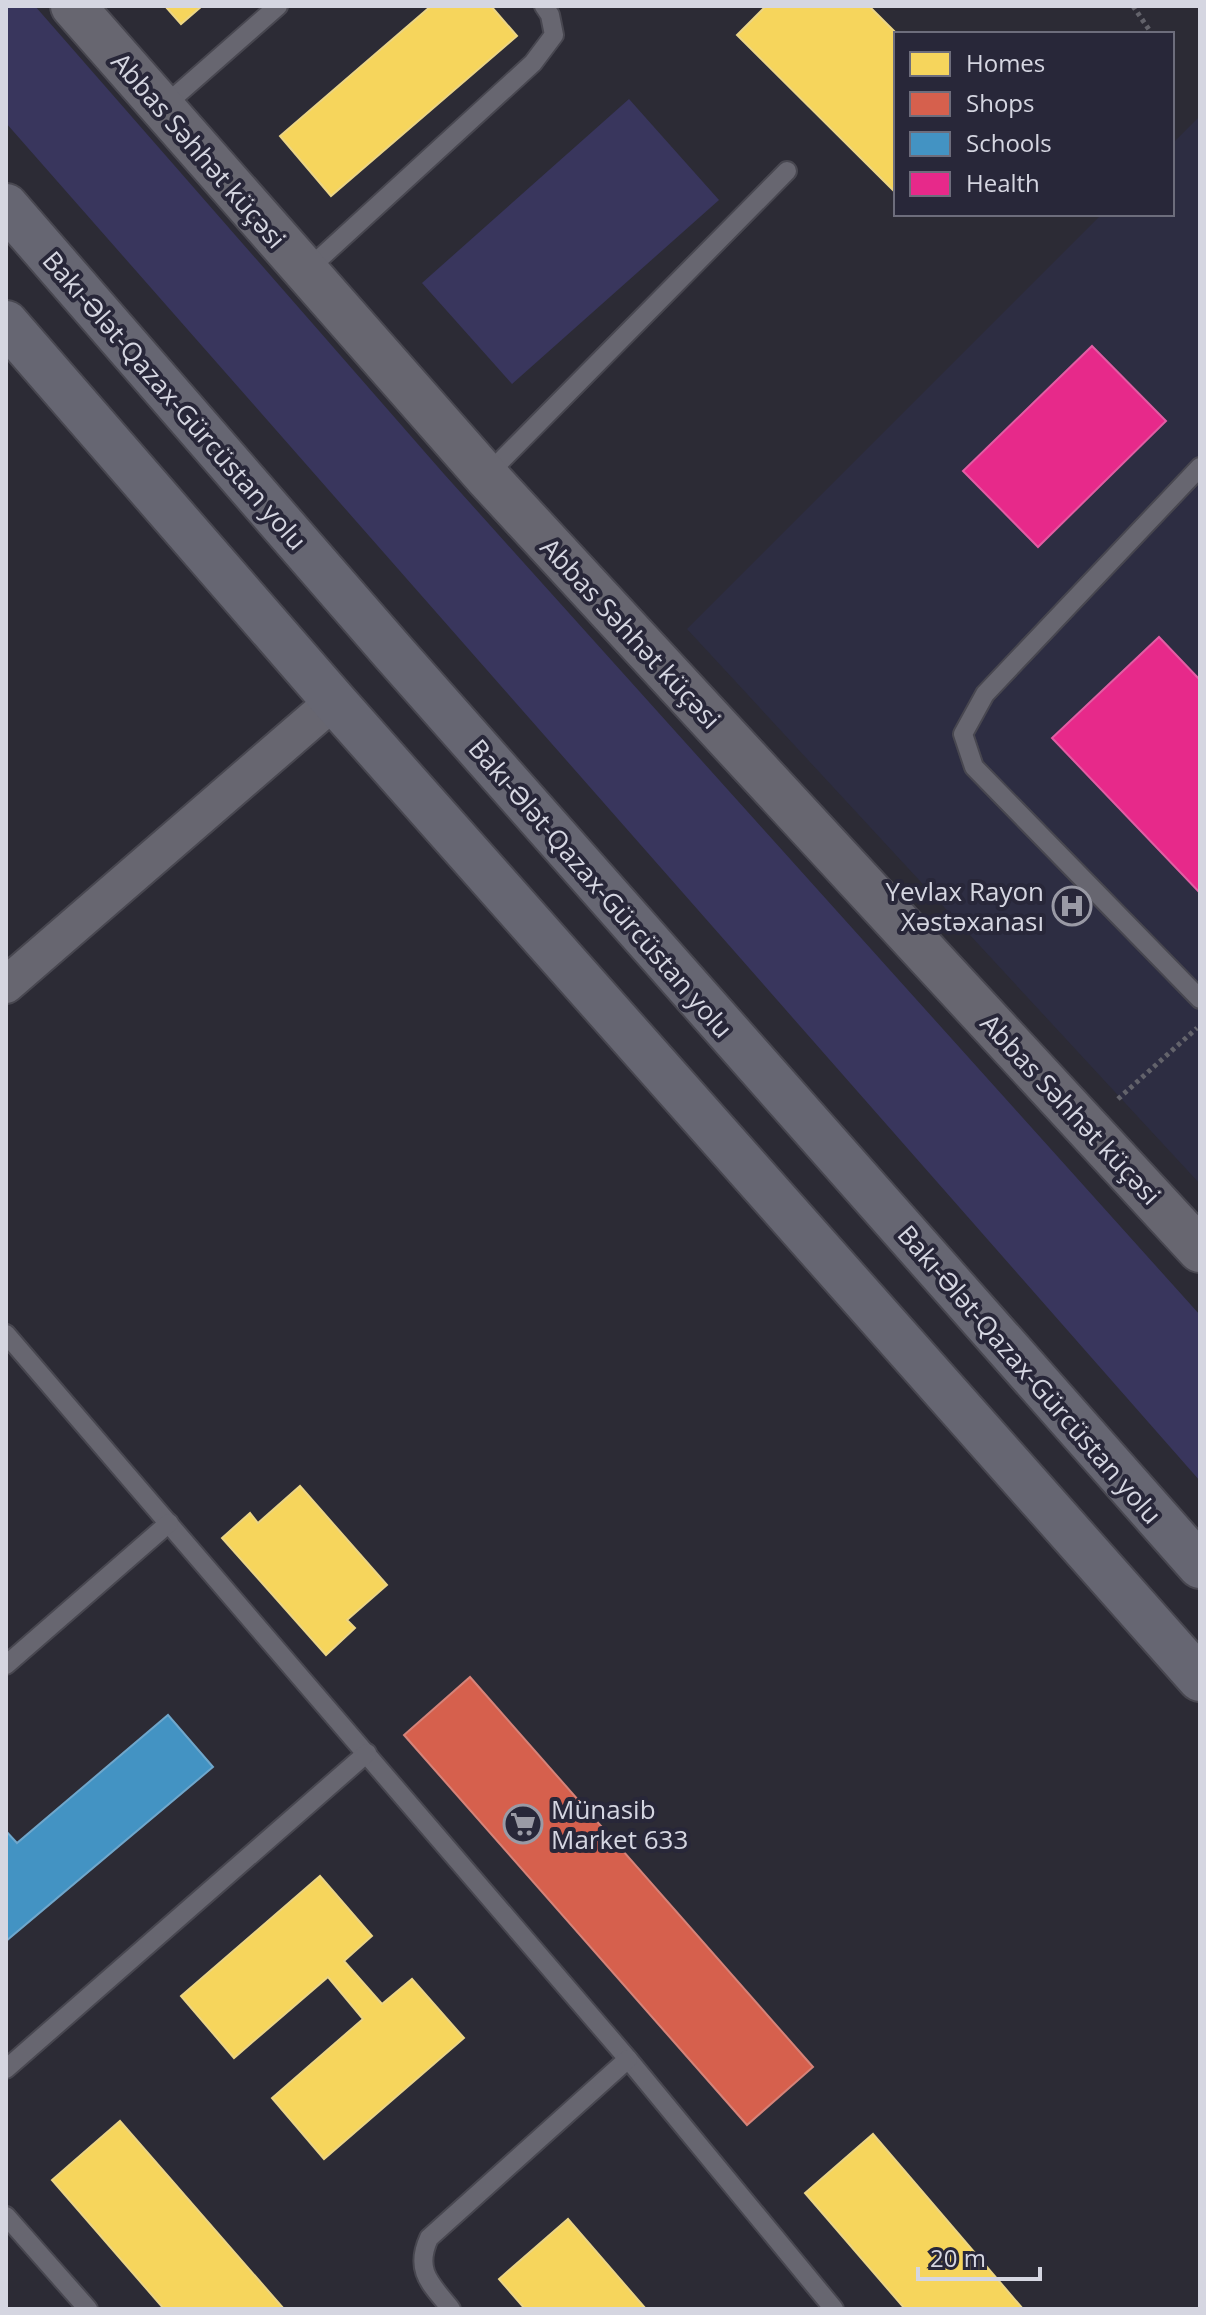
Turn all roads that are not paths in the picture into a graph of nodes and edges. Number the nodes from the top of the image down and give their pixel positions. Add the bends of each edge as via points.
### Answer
1 (73, 6) edge
2 (278, 6) edge
3 (544, 6) edge
4 (163, 107) junction
5 (787, 171) dead end
6 (6, 206) edge
7 (305, 272) junction
8 (6, 323) edge
9 (1200, 467) edge
10 (486, 476) junction
11 (334, 701) junction
12 (6, 985) edge
13 (1200, 999) edge
14 (1200, 1250) edge
15 (6, 1334) edge
16 (169, 1523) junction
17 (1200, 1566) edge
18 (6, 1665) edge
19 (1200, 1679) edge
20 (367, 1753) junction
21 (628, 2059) junction
22 (6, 2069) edge
23 (6, 2216) edge
24 (88, 2309) edge
25 (451, 2309) edge
26 (834, 2309) edge

1 - 4 street, Abbas Səhhət küçəsi
2 - 4 lane
3 - 7 lane via 554,35 533,63
4 - 7 street, Abbas Səhhət küçəsi
5 - 10 lane
6 - 17 highway, Bakı-Ələt-Qazax-Gürcüstan yolu
7 - 10 street, Abbas Səhhət küçəsi
8 - 11 highway
9 - 13 lane via 985,694 963,734 974,767
10 - 14 street, Abbas Səhhət küçəsi
11 - 12 street
11 - 19 highway
15 - 16 lane
16 - 18 lane
16 - 20 lane
20 - 21 lane
20 - 22 lane
21 - 25 lane via 429,2238 421,2254 425,2277
21 - 26 lane
23 - 24 lane

